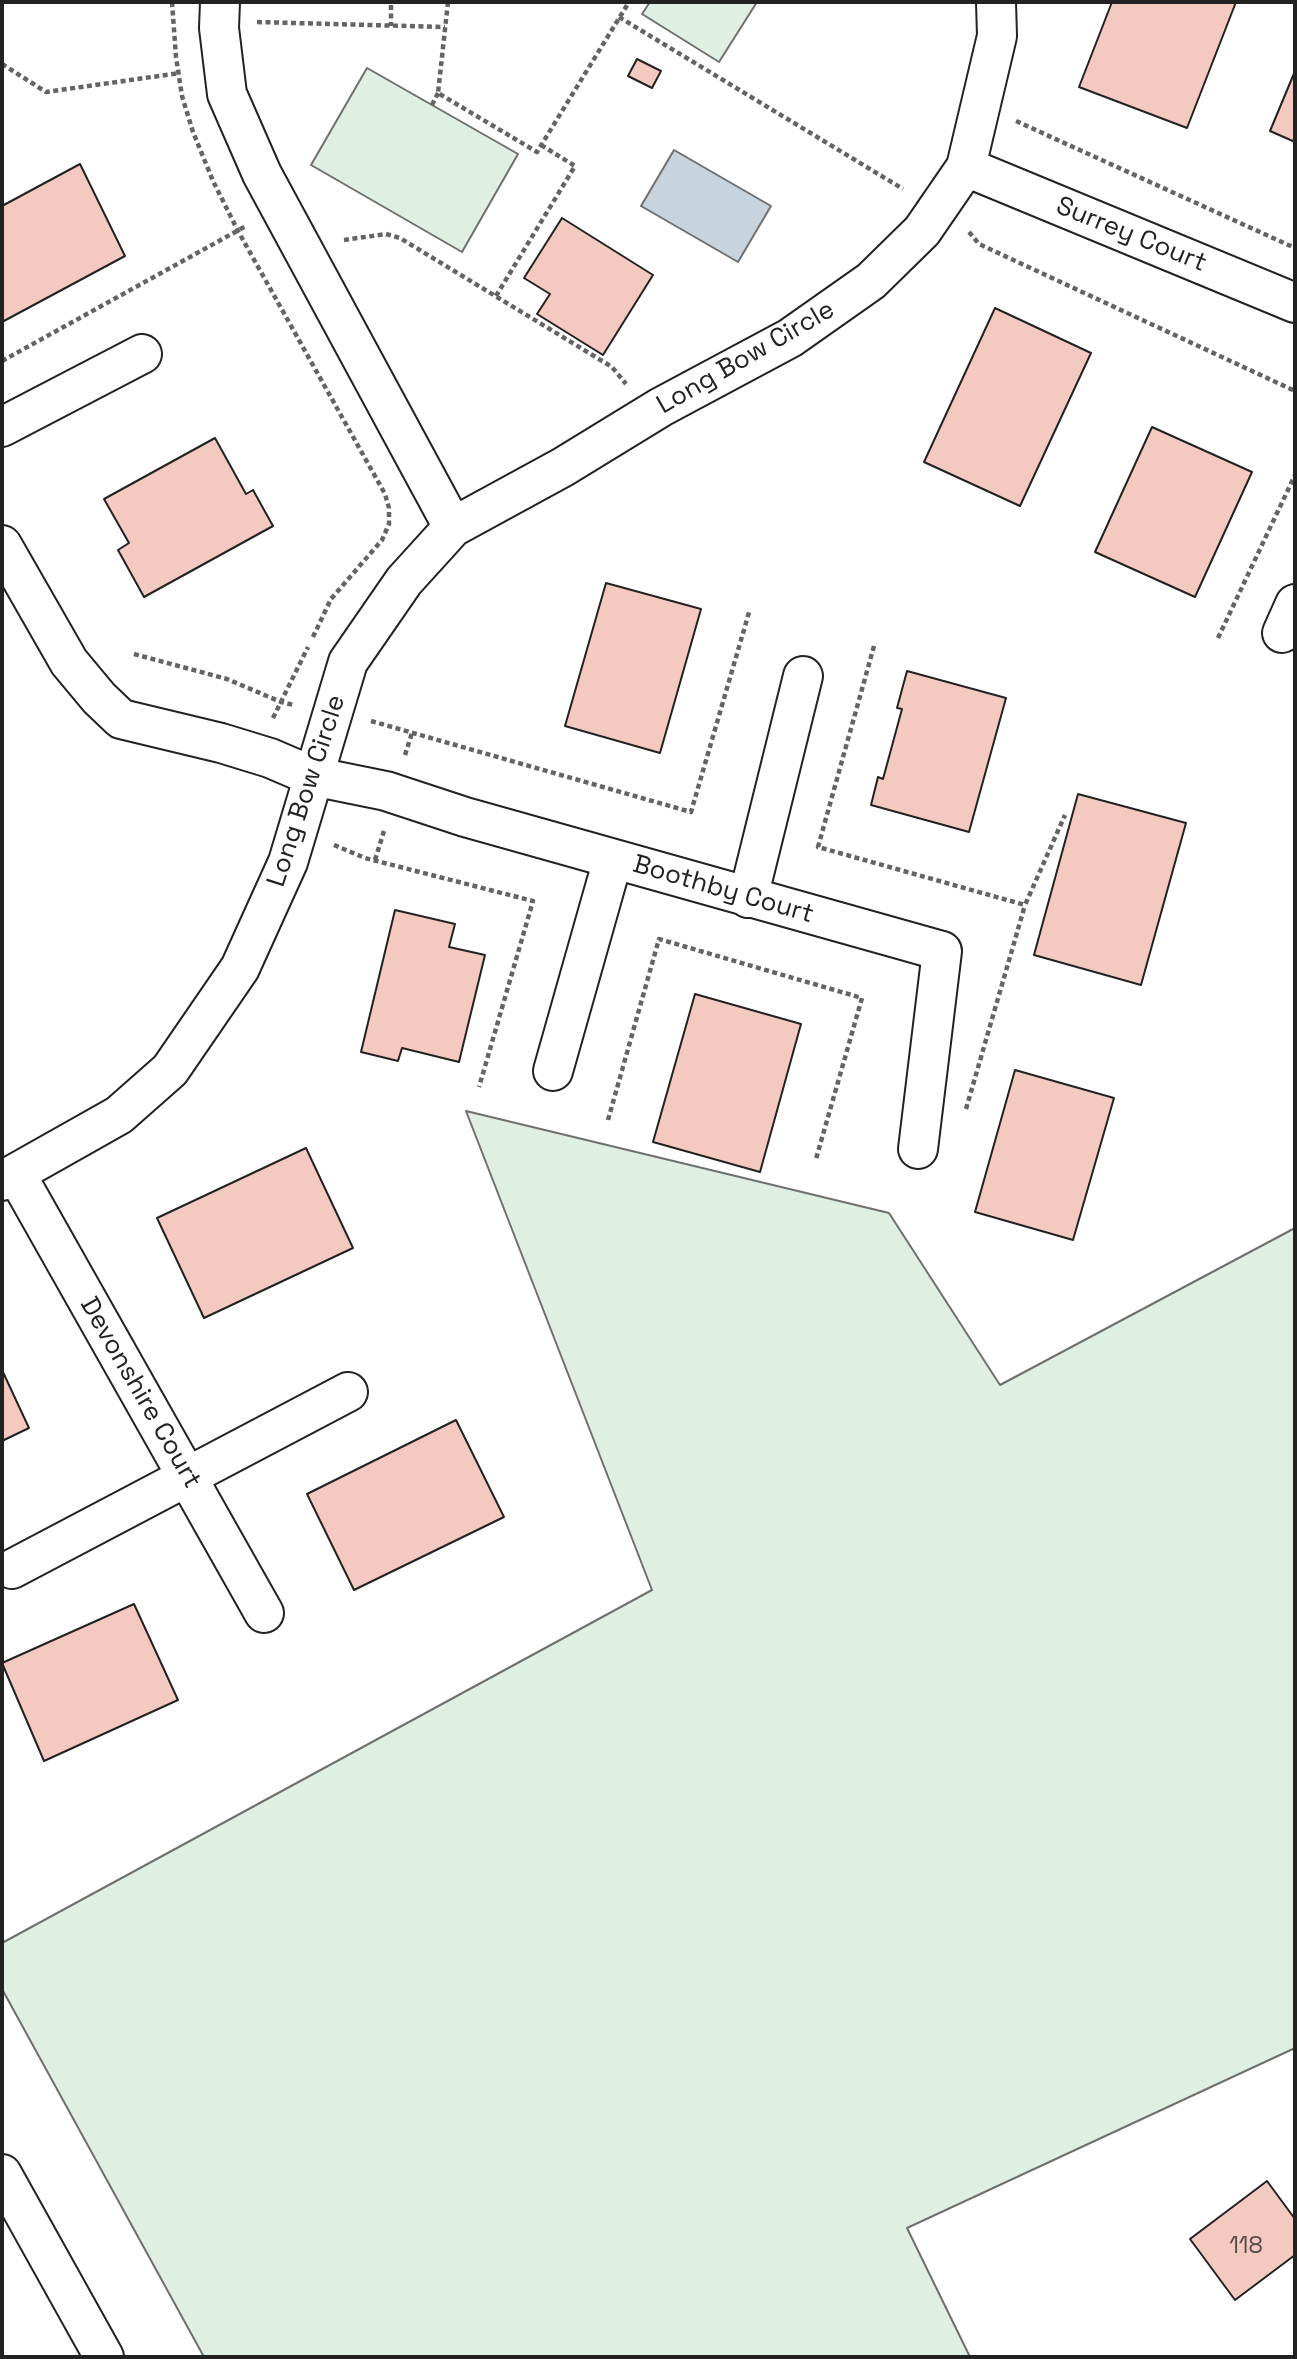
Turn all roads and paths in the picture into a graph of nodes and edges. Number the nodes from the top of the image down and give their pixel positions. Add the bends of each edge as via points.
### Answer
1 (172, 2) edge
2 (448, 2) edge
3 (629, 2) edge
4 (996, 2) edge
5 (391, 5) dead end
6 (219, 12) edge
7 (391, 26) junction
8 (445, 27) junction
9 (2, 64) edge
10 (224, 67) junction
11 (179, 73) junction
12 (438, 93) junction
13 (432, 105) dead end
14 (980, 105) junction
15 (541, 145) junction
16 (966, 167) junction
17 (280, 207) junction
18 (238, 231) junction
19 (342, 240) dead end
20 (1295, 248) edge
21 (496, 296) junction
22 (1295, 303) edge
23 (142, 354) dead end
24 (2, 360) edge
25 (629, 388) dead end
26 (2, 428) edge
27 (1295, 475) edge
28 (453, 527) junction
29 (2, 545) edge
30 (11, 585) edge
31 (750, 608) dead end
32 (1218, 638) dead end
33 (874, 646) dead end
34 (134, 654) dead end
35 (803, 676) dead end
36 (281, 702) junction
37 (295, 705) dead end
38 (361, 719) dead end
39 (256, 753) junction
40 (312, 776) junction
41 (1065, 815) dead end
42 (298, 829) junction
43 (613, 859) junction
44 (748, 898) junction
45 (1025, 905) junction
46 (553, 1072) dead end
47 (479, 1087) dead end
48 (964, 1117) dead end
49 (608, 1120) dead end
50 (918, 1149) dead end
51 (816, 1159) dead end
52 (9, 1178) edge
53 (348, 1392) dead end
54 (187, 1476) junction
55 (12, 1569) dead end
56 (264, 1614) dead end
57 (2, 2174) edge
58 (104, 2357) edge

1 - 11 path
2 - 8 path
3 - 15 path
4 - 14 street, Long Bow Circle via 997,36
5 - 7 path
6 - 7 path
6 - 10 street
7 - 8 path
8 - 12 path
9 - 11 path via 46,92
10 - 11 path
10 - 17 street via 227,94
11 - 18 path via 193,132
12 - 13 path
12 - 15 path via 537,152
14 - 16 street, Long Bow Circle
14 - 20 path
15 - 21 path via 575,166
16 - 22 street, Surrey Court
16 - 28 street, Long Bow Circle via 922,231 871,281 790,338
17 - 18 path
17 - 28 street
18 - 24 path
18 - 36 path via 389,508 382,540 331,599
19 - 21 path via 386,234 400,238
21 - 25 path via 612,367
23 - 26 street
27 - 32 path
28 - 40 street, Long Bow Circle via 404,581 348,662
29 - 30 street, Boothby Court
30 - 39 street, Boothby Court via 69,662 121,719
31 - 38 path via 691,813
33 - 45 path via 818,847
34 - 36 path via 227,679
35 - 44 street
36 - 37 path
36 - 39 path
39 - 40 street, Boothby Court
40 - 42 street, Long Bow Circle
40 - 43 street, Boothby Court via 386,790
41 - 45 path
42 - 47 path via 365,858 533,901
42 - 52 street, Long Bow Circle via 240,968 170,1070 119,1115
43 - 44 street, Boothby Court
43 - 46 street
44 - 50 street, Boothby Court via 942,951
45 - 48 path
49 - 51 path via 659,939 862,998
52 - 54 street, Devonshire Court
53 - 54 street
54 - 55 street
54 - 56 street, Devonshire Court
57 - 58 street

